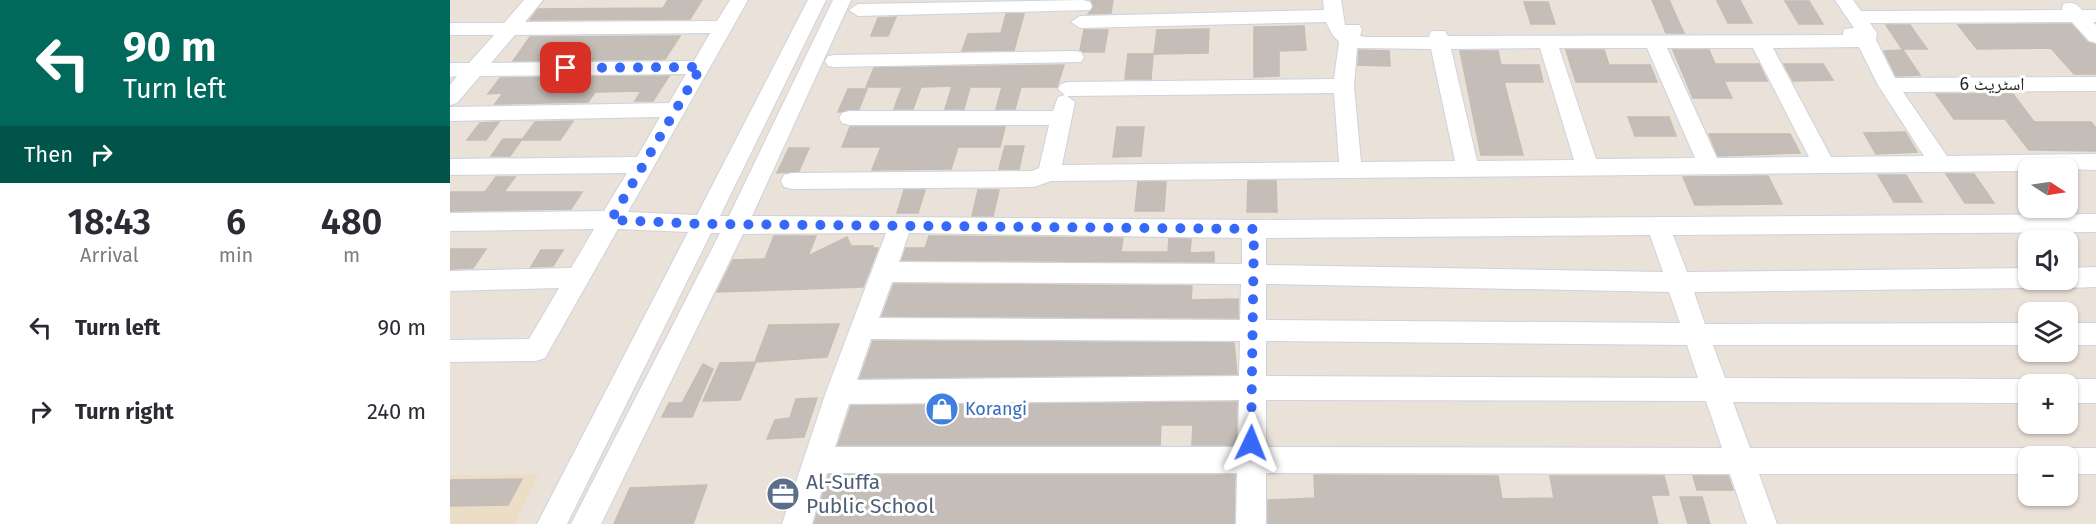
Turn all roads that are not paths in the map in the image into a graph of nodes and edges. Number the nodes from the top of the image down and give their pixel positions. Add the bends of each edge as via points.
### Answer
1 (534, 0) edge
2 (739, 0) edge
3 (817, 0) edge
4 (1348, 0) edge
5 (1830, 0) edge
6 (1845, 0) edge
7 (2062, 0) edge
8 (850, 5) edge
9 (1333, 8) edge
10 (1082, 9) edge
11 (2086, 16) edge
12 (724, 27) junction
13 (511, 28) junction
14 (450, 29) edge
15 (1856, 30) junction
16 (1351, 35) junction
17 (2096, 37) edge
18 (1439, 39) junction
19 (1760, 42) junction
20 (1548, 43) junction
21 (1655, 43) junction
22 (1074, 57) junction
23 (835, 61) dead end
24 (701, 67) junction
25 (450, 70) edge
26 (476, 70) junction
27 (2096, 84) edge
28 (1888, 85) junction
29 (1344, 86) junction
30 (1068, 89) junction
31 (450, 98) edge
32 (675, 110) junction
33 (450, 114) edge
34 (849, 118) dead end
35 (1062, 118) junction
36 (2096, 162) edge
37 (1940, 163) junction
38 (1824, 164) junction
39 (643, 165) junction
40 (1709, 165) junction
41 (1587, 166) junction
42 (450, 167) edge
43 (1467, 167) junction
44 (1351, 169) junction
45 (1049, 173) junction
46 (792, 181) dead end
47 (611, 220) junction
48 (450, 222) edge
49 (2096, 223) edge
50 (703, 224) junction
51 (901, 224) junction
52 (1658, 224) junction
53 (736, 225) junction
54 (1254, 229) junction
55 (883, 272) junction
56 (1253, 274) junction
57 (2096, 277) edge
58 (578, 278) junction
59 (2018, 278) edge
60 (2078, 278) edge
61 (450, 281) edge
62 (1678, 282) junction
63 (862, 328) junction
64 (1254, 329) junction
65 (2018, 334) edge
66 (2078, 334) edge
67 (2096, 334) edge
68 (1698, 336) junction
69 (450, 351) edge
70 (1253, 388) junction
71 (1718, 391) junction
72 (2018, 391) edge
73 (2078, 391) edge
74 (2096, 391) edge
75 (839, 392) junction
76 (818, 460) junction
77 (1741, 460) junction
78 (2018, 460) edge
79 (2078, 460) edge
80 (2096, 460) edge
81 (1251, 462) junction
82 (552, 524) edge
83 (586, 524) edge
84 (797, 524) edge
85 (1251, 524) edge
86 (1762, 524) edge

1 - 13 street
2 - 12 street
3 - 50 street
4 - 16 street
5 - 15 street
6 - 15 street
7 - 11 street
8 - 10 street
8 - 53 street
9 - 10 street
9 - 16 street via 1340,33
10 - 22 street
11 - 15 street
11 - 17 street
12 - 13 street
12 - 24 street
13 - 14 street
13 - 26 street
15 - 18 street
15 - 19 street
15 - 28 street
16 - 18 street
16 - 29 street
18 - 20 street
18 - 43 street
19 - 21 street
19 - 38 street
20 - 21 street
20 - 41 street
21 - 40 street
22 - 23 street
22 - 30 street
24 - 26 street
24 - 32 street
25 - 26 street
26 - 31 street
27 - 28 street, اسٹریٹ 6
28 - 37 street
29 - 30 street
29 - 44 street
30 - 35 street
32 - 33 street
32 - 39 street
34 - 35 street
35 - 45 street
36 - 37 street
37 - 38 street
38 - 40 street
39 - 42 street
39 - 47 street
40 - 41 street
41 - 43 street
43 - 44 street
44 - 45 street
45 - 46 street via 1034,179
47 - 48 street
47 - 50 street
47 - 58 street
49 - 52 street
50 - 53 street
50 - 82 street
51 - 53 street
51 - 54 street
51 - 55 street
52 - 54 street
52 - 62 street
53 - 83 street
54 - 56 street
55 - 56 street
55 - 63 street
56 - 62 street
56 - 64 street
57 - 60 street
58 - 61 street
58 - 69 street via 536,350
59 - 62 street
62 - 68 street
63 - 64 street
63 - 75 street
64 - 68 street
64 - 70 street
65 - 68 street
66 - 67 street
68 - 71 street
70 - 71 street
70 - 75 street
70 - 81 street
71 - 72 street
71 - 77 street
73 - 74 street
75 - 76 street
76 - 81 street
76 - 84 street
77 - 78 street
77 - 81 street
77 - 86 street
79 - 80 street
81 - 85 street

